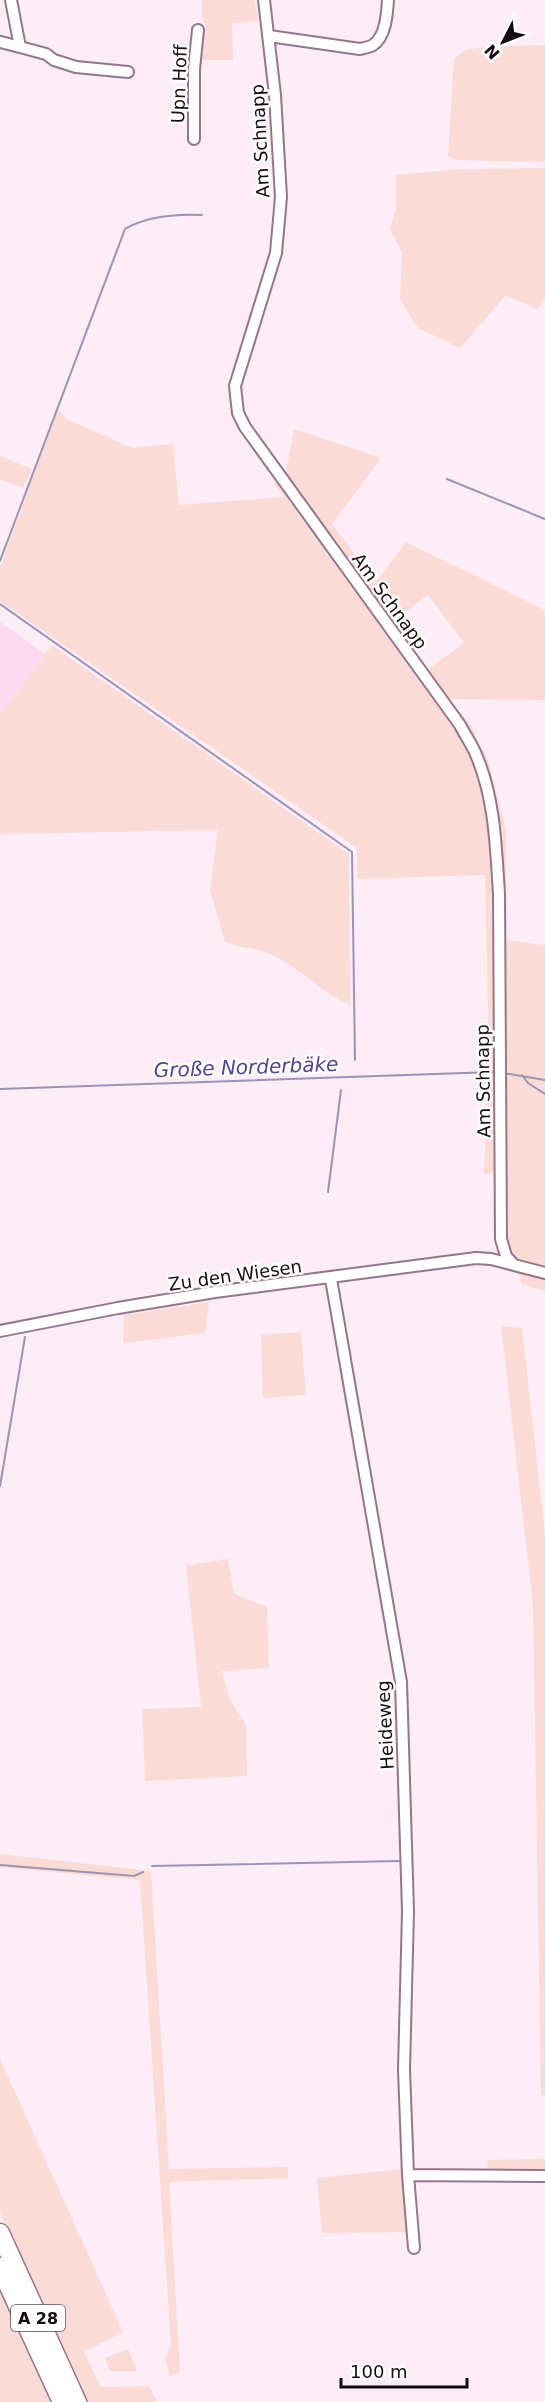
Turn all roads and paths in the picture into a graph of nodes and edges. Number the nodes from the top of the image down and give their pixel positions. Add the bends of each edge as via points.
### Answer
1 (11, 0) edge
2 (264, 0) edge
3 (377, 0) edge
4 (388, 5) edge
5 (198, 30) dead end
6 (269, 36) junction
7 (1, 42) edge
8 (20, 47) junction
9 (128, 72) dead end
10 (194, 139) dead end
11 (501, 1239) junction
12 (476, 1258) junction
13 (514, 1265) junction
14 (545, 1273) edge
15 (331, 1279) junction
16 (0, 1331) edge
17 (408, 2175) junction
18 (545, 2176) edge
19 (0, 2234) edge
20 (414, 2248) dead end
21 (0, 2267) edge
22 (62, 2402) edge
23 (77, 2402) edge

1 - 8 street
2 - 6 street, Am Schnapp
3 - 4 street
4 - 6 street via 381,36 374,45 360,49
5 - 10 street, Upn Hoff
6 - 11 street, Am Schnapp via 281,197 276,253 235,386 238,412 250,435 459,725 477,757 495,838 499,894
7 - 8 street
8 - 9 street via 76,67
11 - 12 street via 492,1251
11 - 13 street, Am Schnapp via 506,1256
12 - 13 street
12 - 15 street, Zu den Wiesen
13 - 14 street
15 - 16 street, Zu den Wiesen via 215,1292
15 - 17 street, Heideweg via 401,1682 408,1900 404,2070
17 - 18 street
17 - 20 street, Heideweg
19 - 23 highway, A 28
21 - 22 highway, A 28

